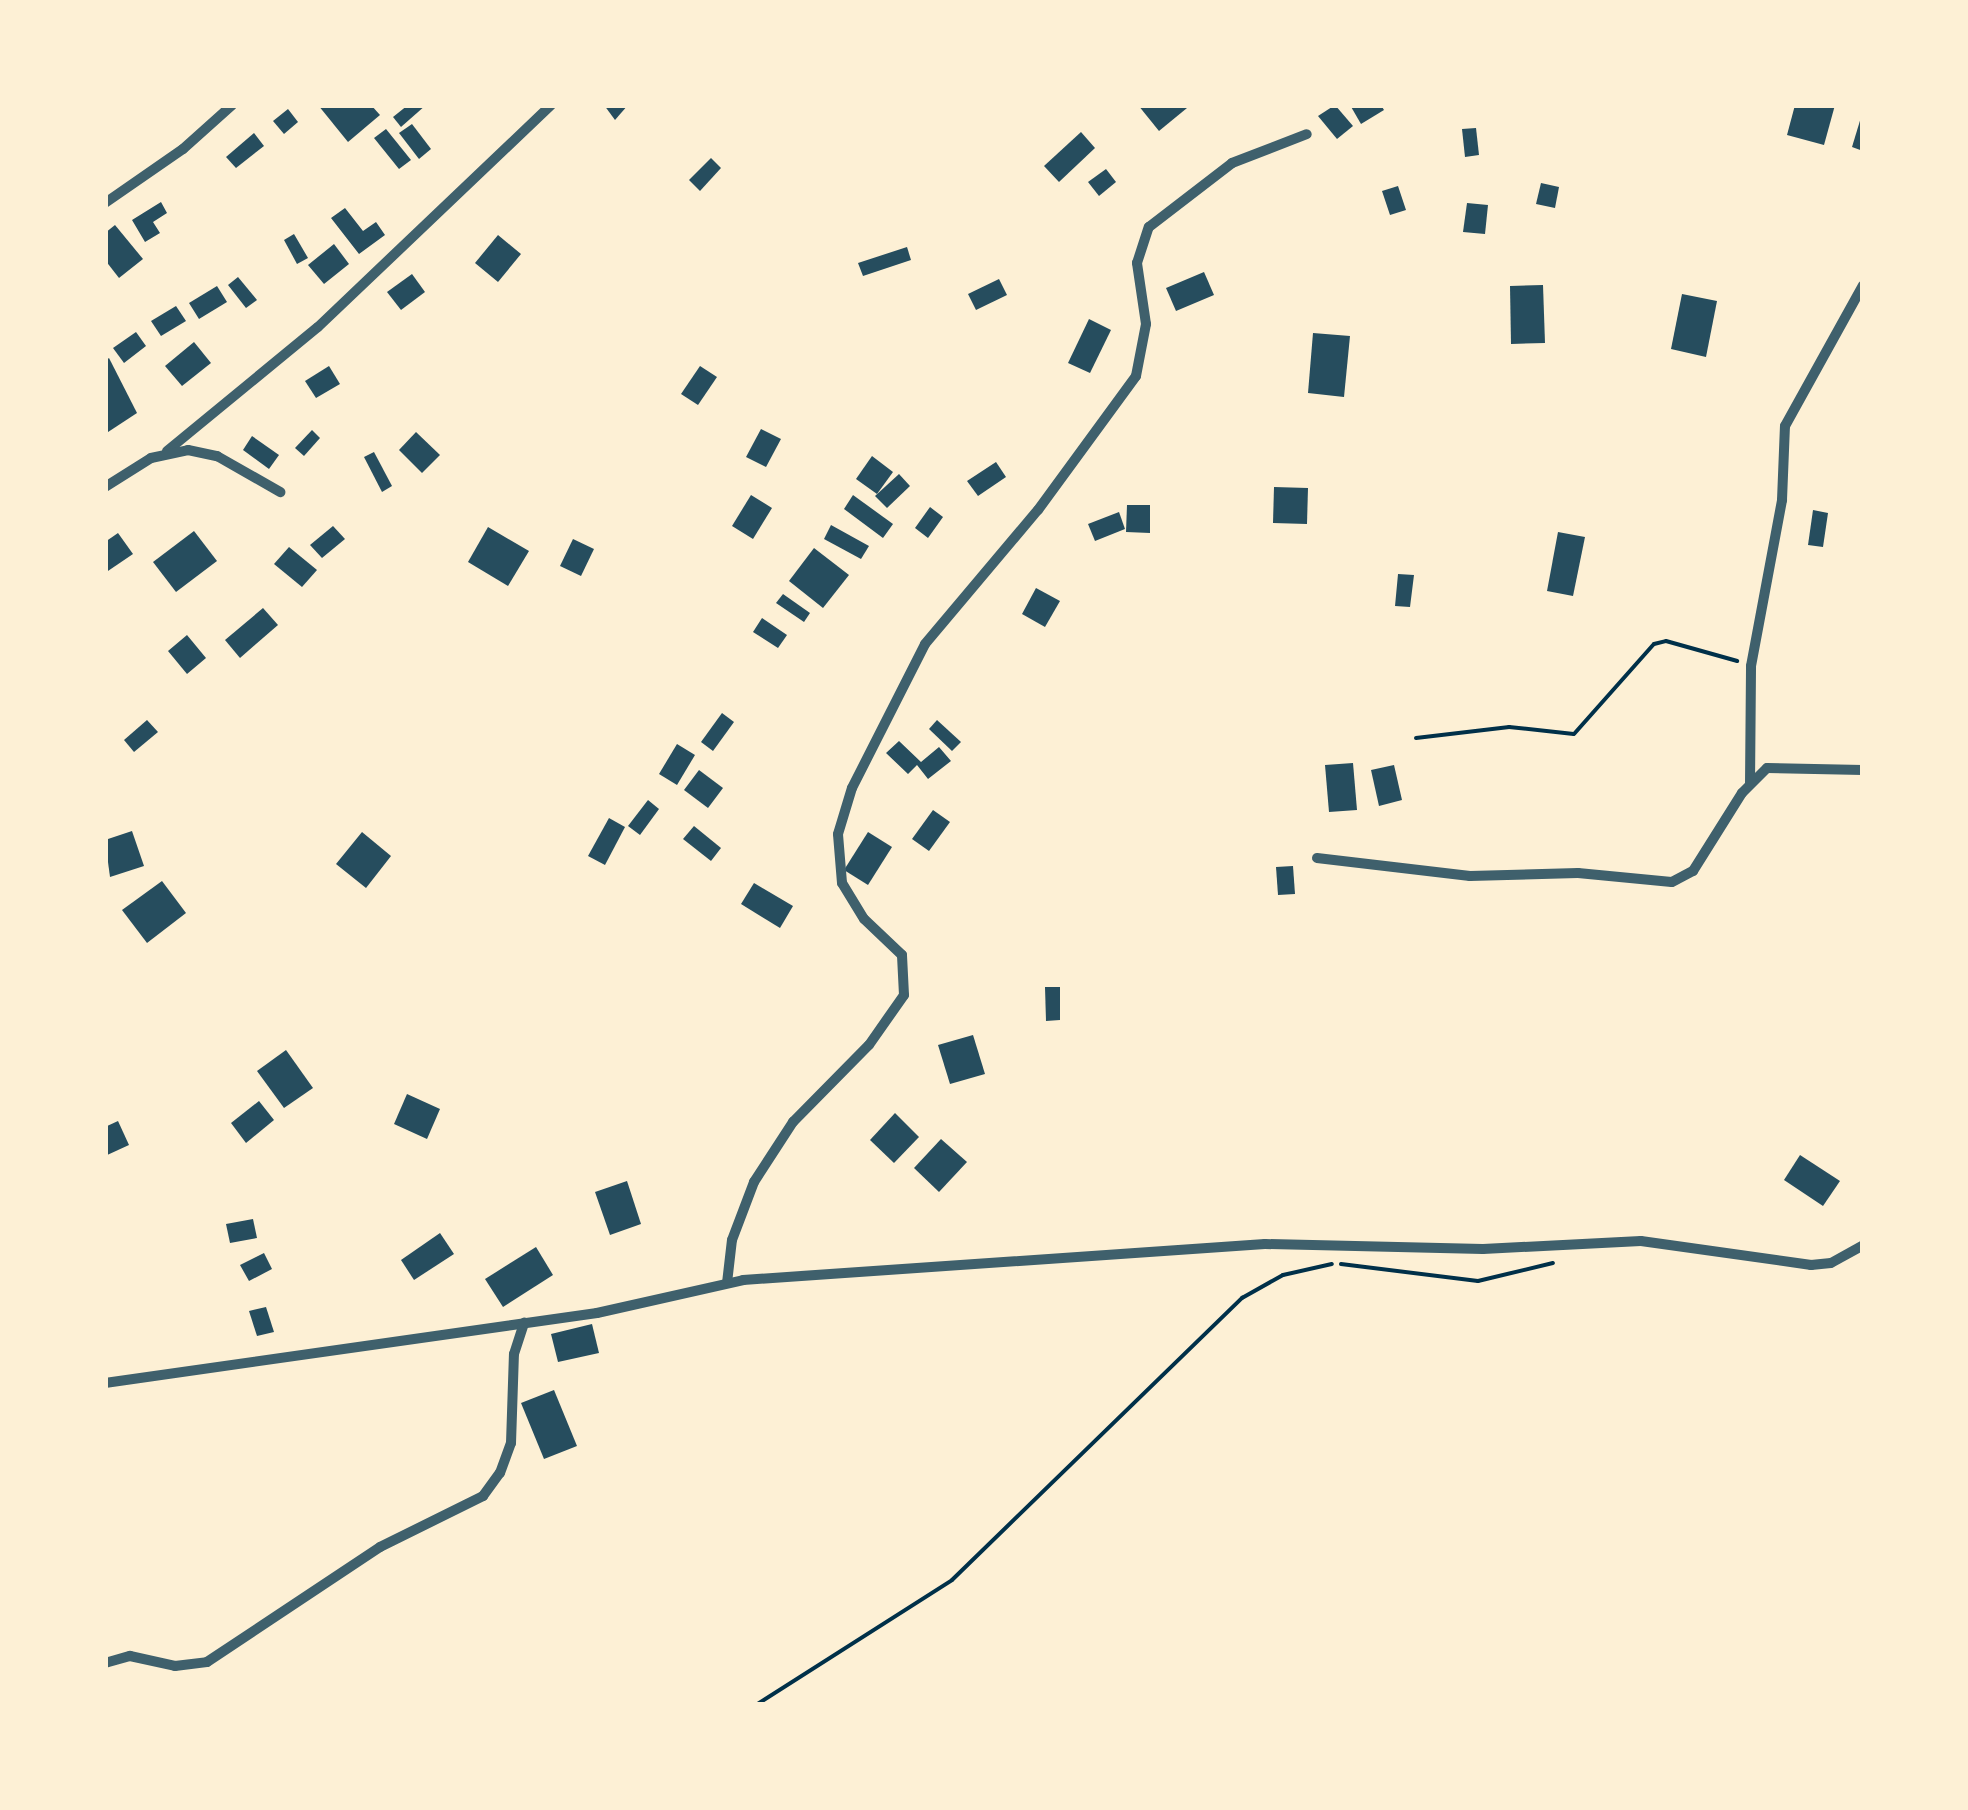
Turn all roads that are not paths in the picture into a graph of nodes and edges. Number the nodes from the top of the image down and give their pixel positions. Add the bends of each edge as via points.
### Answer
1 (232, 105) edge
2 (550, 105) edge
3 (1307, 134) dead end
4 (105, 202) edge
5 (1863, 284) edge
6 (167, 451) junction
7 (105, 486) edge
8 (280, 492) dead end
9 (1863, 770) edge
10 (1750, 784) junction
11 (1316, 858) dead end
12 (1863, 1246) edge
13 (728, 1284) junction
14 (524, 1323) junction
15 (105, 1383) edge
16 (105, 1663) edge

1 - 4 street via 183,149
2 - 6 street via 318,327
3 - 13 street via 1232,164 1149,227 1137,263 1146,324 1136,376 1038,510 925,644 852,788 838,834 842,884 864,919 902,955 904,995 869,1045 794,1122 754,1182 732,1240
5 - 10 street via 1784,426 1782,500 1752,666
6 - 7 street
6 - 8 street via 217,456
9 - 10 street via 1776,766
10 - 11 street via 1693,870 1672,882 1578,873 1470,876
12 - 13 street via 1831,1263 1810,1265 1642,1241 1483,1249 1265,1244
13 - 14 street
14 - 15 street
14 - 16 street via 514,1354 511,1443 483,1496 380,1547 207,1662 175,1666 130,1656

